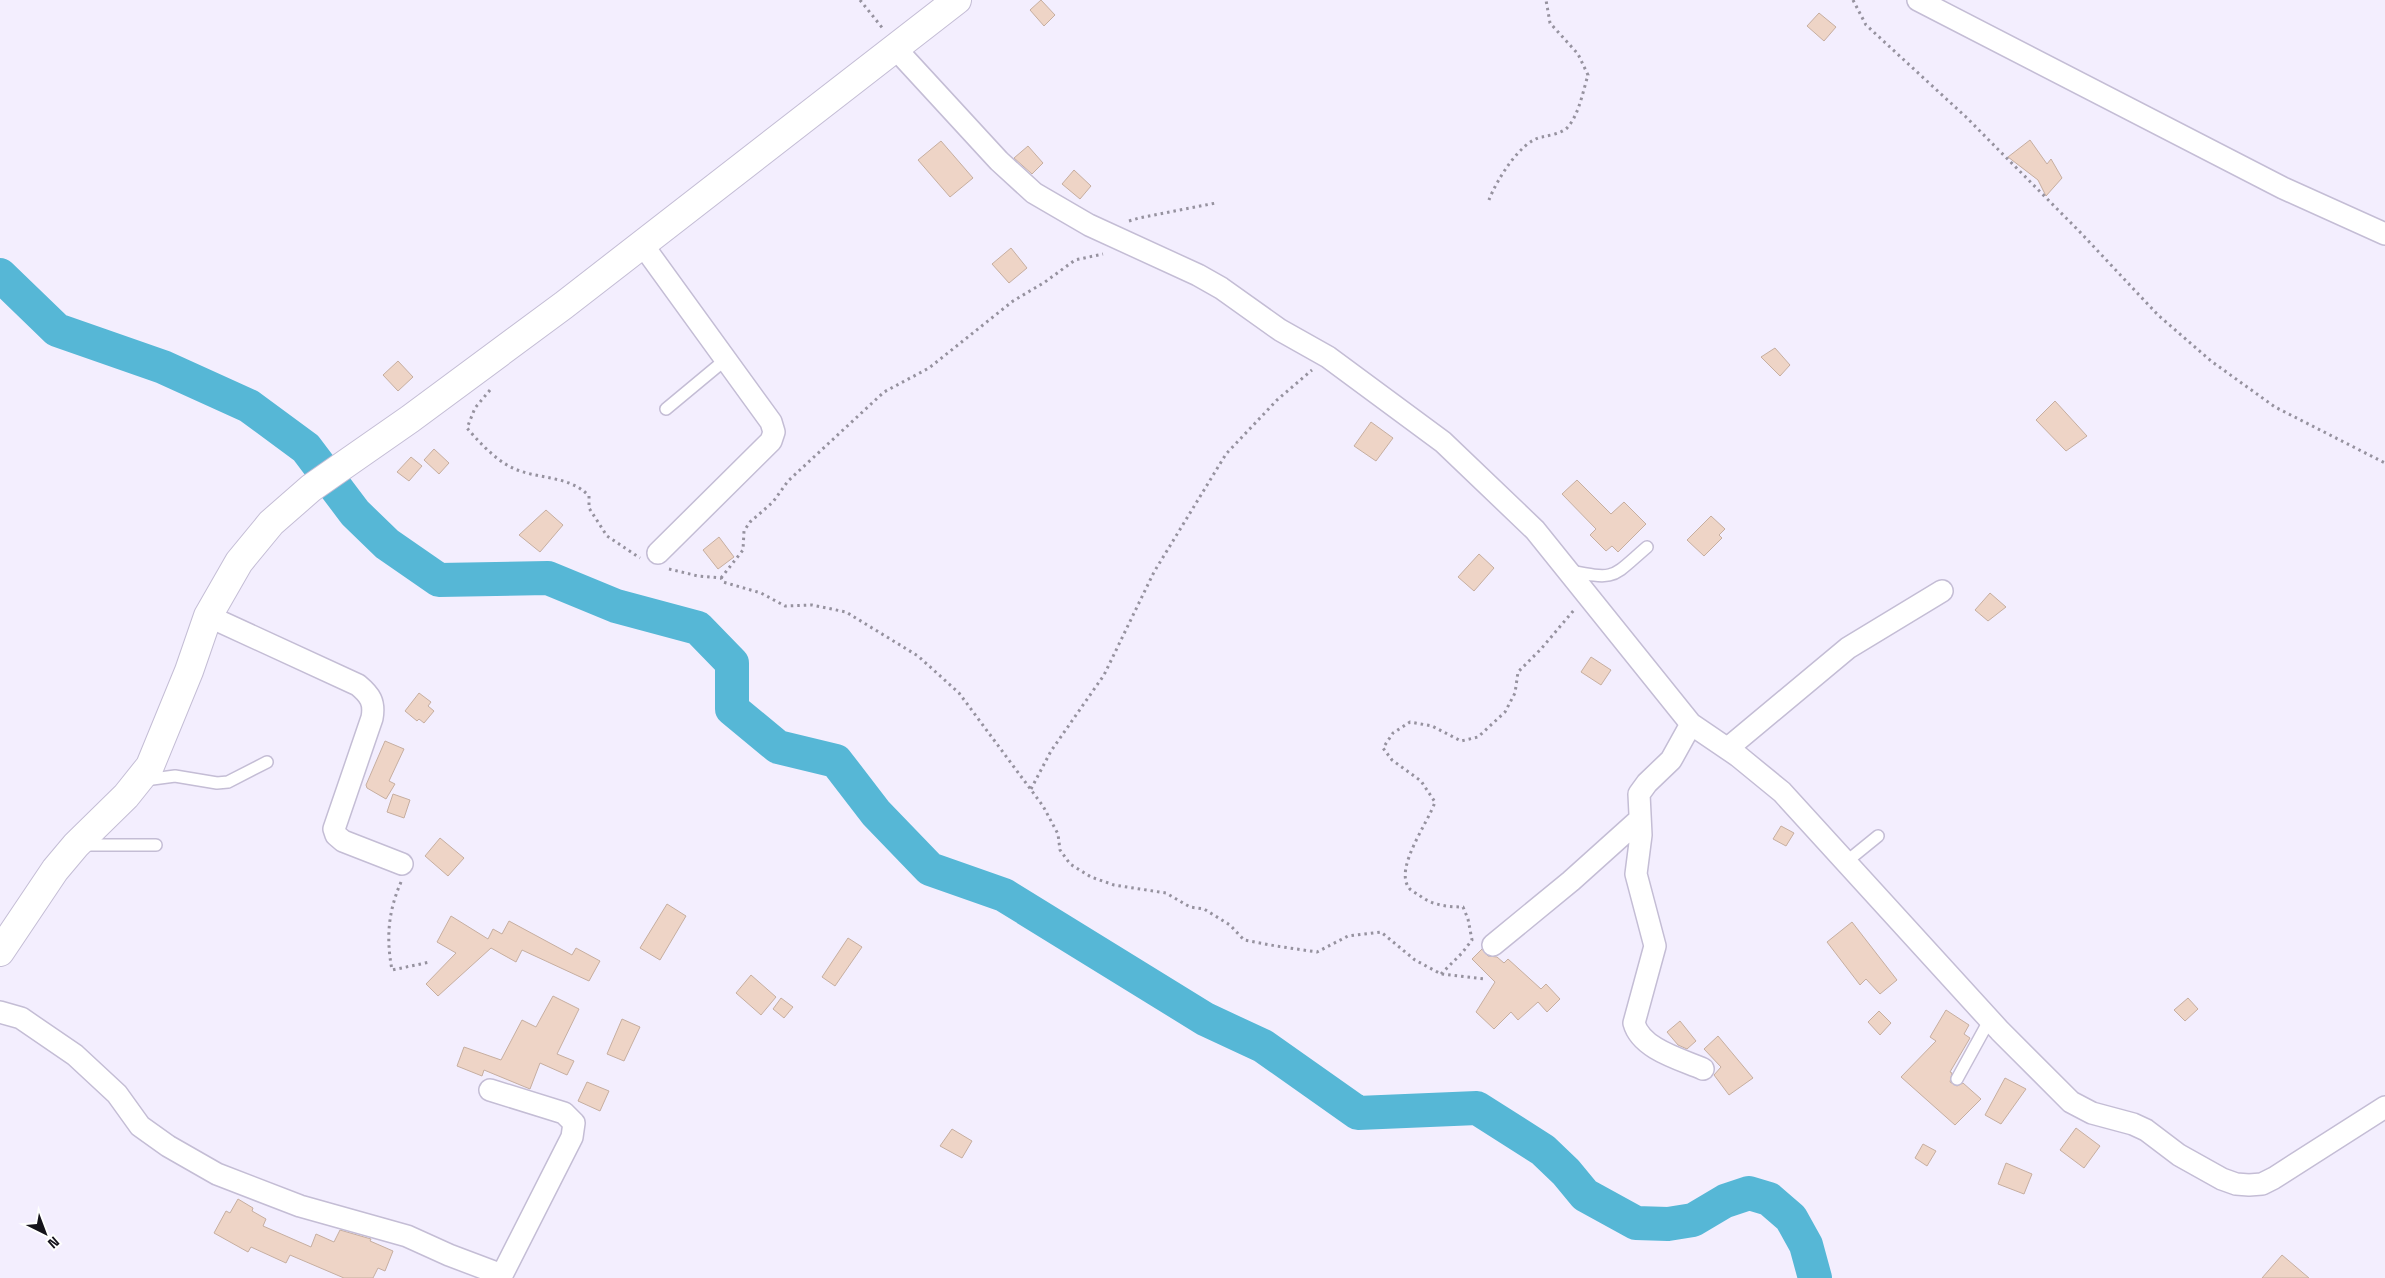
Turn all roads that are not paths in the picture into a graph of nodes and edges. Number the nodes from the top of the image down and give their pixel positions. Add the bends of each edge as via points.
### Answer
1 (957, 0) edge
2 (1918, 0) edge
3 (895, 48) junction
4 (2385, 234) edge
5 (642, 244) junction
6 (725, 360) junction
7 (666, 409) dead end
8 (1647, 547) dead end
9 (655, 560) road end
10 (1568, 570) junction
11 (1942, 591) dead end
12 (208, 616) junction
13 (1691, 724) junction
14 (1728, 748) junction
15 (267, 762) dead end
16 (138, 782) junction
17 (1640, 819) junction
18 (1878, 836) dead end
19 (76, 845) junction
20 (156, 845) dead end
21 (1846, 862) junction
22 (402, 864) road end
23 (1493, 945) dead end
24 (0, 952) edge
25 (0, 1012) edge
26 (1990, 1019) junction
27 (1703, 1069) dead end
28 (1957, 1078) dead end
29 (490, 1090) dead end
30 (2385, 1107) edge

1 - 3 street
2 - 4 street via 2282,188
3 - 5 street
3 - 10 street via 1016,178 1060,209 1206,279 1280,330 1328,357 1443,442 1535,530
5 - 6 street
5 - 12 street via 564,305 312,488 271,523 239,562
6 - 7 lane
6 - 9 street via 771,422 774,432 771,441
8 - 10 lane via 1608,577
10 - 13 street
11 - 14 street via 1848,648
12 - 16 street via 158,749
12 - 22 street via 358,684 372,699 372,718 334,829 336,836 343,840
13 - 14 street
13 - 17 street via 1671,760 1642,788 1638,803
14 - 21 street via 1782,792
15 - 16 lane via 228,782 175,776
16 - 19 street
17 - 23 street
17 - 27 street via 1636,874 1655,946 1634,1023 1645,1041
18 - 21 lane
19 - 20 lane
19 - 24 street via 34,898
21 - 26 street
25 - 29 street via 21,1018 75,1055 117,1094 140,1126 217,1174 300,1206 407,1236 449,1256 502,1275 572,1137 574,1123 564,1113
26 - 28 lane
26 - 30 street via 2071,1102 2092,1113 2134,1124 2203,1170 2236,1184 2262,1184 2274,1178

